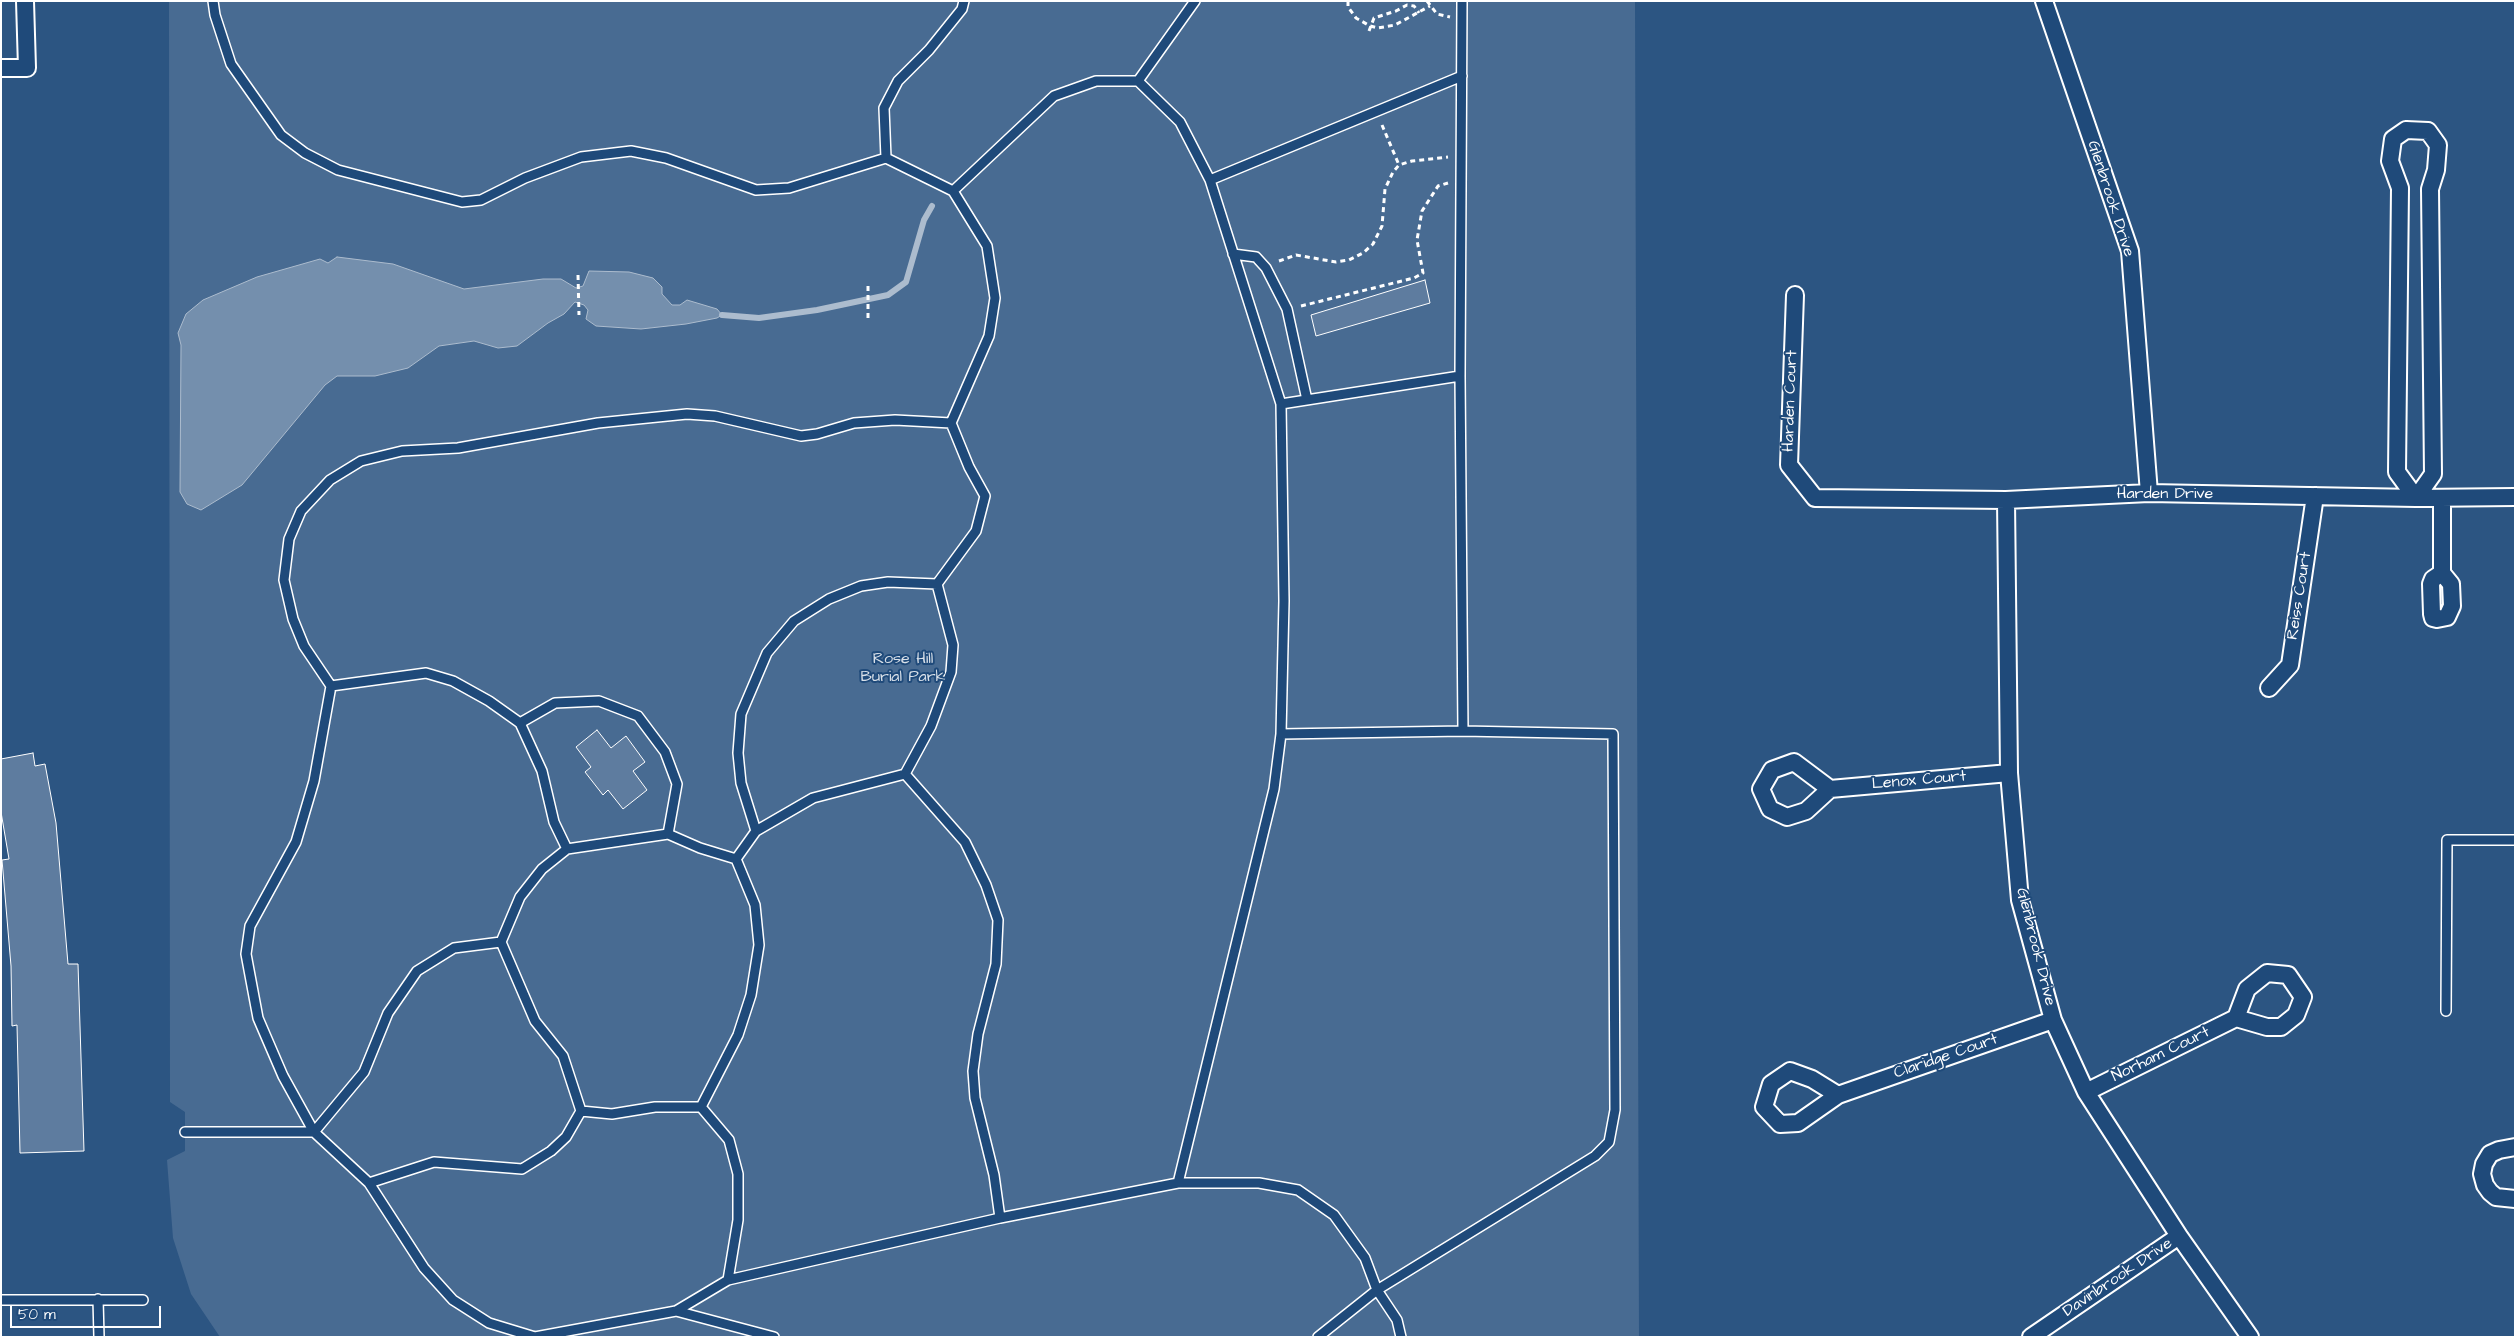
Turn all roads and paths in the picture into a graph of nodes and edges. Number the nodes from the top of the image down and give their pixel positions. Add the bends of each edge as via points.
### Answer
1 (24, 1) edge
2 (213, 1) edge
3 (964, 1) edge
4 (1196, 1) edge
5 (1348, 1) edge
6 (1427, 1) edge
7 (1462, 1) edge
8 (2044, 1) edge
9 (1430, 6) junction
10 (1419, 13) junction
11 (1462, 18) junction
12 (1370, 26) junction
13 (1369, 31) dead end
14 (1, 68) edge
15 (1462, 76) junction
16 (1138, 80) junction
17 (1375, 111) junction
18 (1461, 157) junction
19 (886, 158) junction
20 (1399, 165) junction
21 (1210, 180) junction
22 (1461, 182) junction
23 (953, 191) junction
24 (1233, 254) junction
25 (1266, 268) junction
26 (578, 275) dead end
27 (868, 283) dead end
28 (1795, 296) dead end
29 (1286, 310) junction
30 (579, 315) dead end
31 (868, 318) dead end
32 (1460, 376) junction
33 (1307, 400) junction
34 (1281, 404) junction
35 (951, 423) junction
36 (2149, 493) junction
37 (2315, 496) junction
38 (2515, 497) edge
39 (1814, 498) joint
40 (2416, 498) junction
41 (2442, 498) junction
42 (2006, 500) junction
43 (2442, 573) dead end
44 (937, 584) junction
45 (332, 686) junction
46 (2269, 688) dead end
47 (520, 723) junction
48 (1463, 731) junction
49 (1280, 734) junction
50 (2009, 773) junction
51 (905, 774) junction
52 (1830, 789) dead end
53 (756, 830) junction
54 (668, 834) junction
55 (2515, 840) edge
56 (567, 850) junction
57 (736, 859) junction
58 (501, 942) junction
59 (2446, 1011) dead end
60 (2236, 1018) dead end
61 (2053, 1020) junction
62 (2086, 1092) junction
63 (1838, 1095) dead end
64 (701, 1107) junction
65 (581, 1111) junction
66 (185, 1132) dead end
67 (314, 1132) junction
68 (2515, 1147) edge
69 (369, 1183) junction
70 (1178, 1183) junction
71 (2515, 1199) edge
72 (1000, 1218) junction
73 (2179, 1236) junction
74 (728, 1280) junction
75 (1377, 1290) junction
76 (98, 1299) junction
77 (1, 1300) edge
78 (143, 1300) dead end
79 (676, 1311) junction
80 (99, 1337) edge
81 (774, 1337) edge
82 (1318, 1337) edge
83 (1401, 1337) edge
84 (2031, 1337) edge
85 (2250, 1337) edge

1 - 14 street via 27,68
2 - 19 lane via 214,14 231,64 281,135 338,170 462,202 480,200 525,178 581,157 631,151 666,158 756,190 789,188
3 - 19 lane via 962,9 929,50 898,80 884,108
4 - 16 lane
5 - 12 path via 1348,7 1356,18
6 - 9 path
7 - 11 lane
8 - 36 street, Glenbrook Drive via 2130,251
9 - 10 path
9 - 11 path via 1437,14
10 - 12 path via 1395,26
10 - 12 path via 1414,6 1408,5 1374,18
11 - 15 lane
12 - 13 path
15 - 17 lane
15 - 18 lane
16 - 21 lane via 1180,122
16 - 23 lane via 1096,80 1054,96
17 - 20 path
17 - 21 lane
18 - 20 path via 1425,158
18 - 22 lane
19 - 23 lane
20 - 25 path via 1385,189 1379,234 1363,253 1336,262 1296,256
21 - 24 lane
22 - 29 path via 1438,186 1422,211 1416,240 1423,273
22 - 32 lane
23 - 35 lane via 987,246 995,298 989,336
24 - 25 lane via 1256,257
24 - 34 lane
25 - 29 lane
26 - 30 path
27 - 31 path
28 - 39 street, Harden Court via 1789,465
29 - 33 lane
32 - 33 lane
32 - 48 lane
33 - 34 lane
34 - 49 lane via 1284,600
35 - 44 lane via 985,496 976,531
35 - 45 lane via 854,422 801,436 715,416 686,414 598,423 458,448 402,451 361,461 330,480 301,511 289,540 284,580 293,619 304,646
36 - 37 street, Harden Drive
36 - 42 street, Harden Drive
37 - 40 street, Harden Drive
37 - 46 street, Reiss Court via 2290,665
38 - 41 street, Harden Drive
39 - 42 street, Harden Drive
40 - 40 street via 2433,474 2430,189 2436,170 2438,145 2428,131 2406,130 2393,139 2390,161 2400,188 2397,472
40 - 41 street, Harden Drive
41 - 43 street
42 - 50 street, Glenbrook Drive
44 - 51 lane via 953,646 951,672 931,726
44 - 53 lane via 888,582 861,586 829,599 794,621 767,653 742,714 738,752 741,783
45 - 47 lane via 426,673 453,681
45 - 67 lane via 314,781 296,842 250,926 246,954 258,1018 283,1076
47 - 54 lane via 555,703 600,701 638,716 665,752 677,784
47 - 56 lane via 542,771 554,822
48 - 49 lane
48 - 75 lane via 1612,734 1615,1110 1609,1142 1595,1156
49 - 70 lane via 1274,789
50 - 52 street, Lenox Court
50 - 61 street, Glenbrook Drive via 2020,900
51 - 53 lane via 813,798
51 - 72 lane via 965,842 986,885 998,920 996,964 978,1034 973,1071 975,1098 994,1175
53 - 57 lane
54 - 56 lane
54 - 57 lane
55 - 59 lane via 2447,840
56 - 58 lane via 542,870 520,897
57 - 64 lane via 755,905 759,945 750,995 738,1035
58 - 65 lane via 535,1021 563,1056
58 - 67 lane via 454,948 417,971 388,1013 364,1072
60 - 62 street, Norham Court
61 - 62 street, Glenbrook Drive
61 - 63 street, Claridge Court
62 - 73 street, Glenbrook Drive
64 - 65 lane via 655,1107 612,1114
64 - 74 lane via 729,1140 738,1174 738,1220
65 - 69 lane via 566,1137 551,1152 522,1169 434,1162
66 - 67 lane
67 - 69 lane
68 - 71 street via 2490,1154 2482,1174 2484,1185 2496,1197
69 - 79 lane via 424,1268 453,1300 489,1323 535,1337
70 - 72 lane
70 - 75 lane via 1259,1183 1298,1190 1334,1215 1365,1258
72 - 74 lane
73 - 84 street, Davinbrook Drive
73 - 85 street, Glenbrook Drive
74 - 79 lane
75 - 82 lane
75 - 83 lane via 1397,1320
76 - 77 lane
76 - 78 lane
76 - 80 lane
79 - 81 lane

